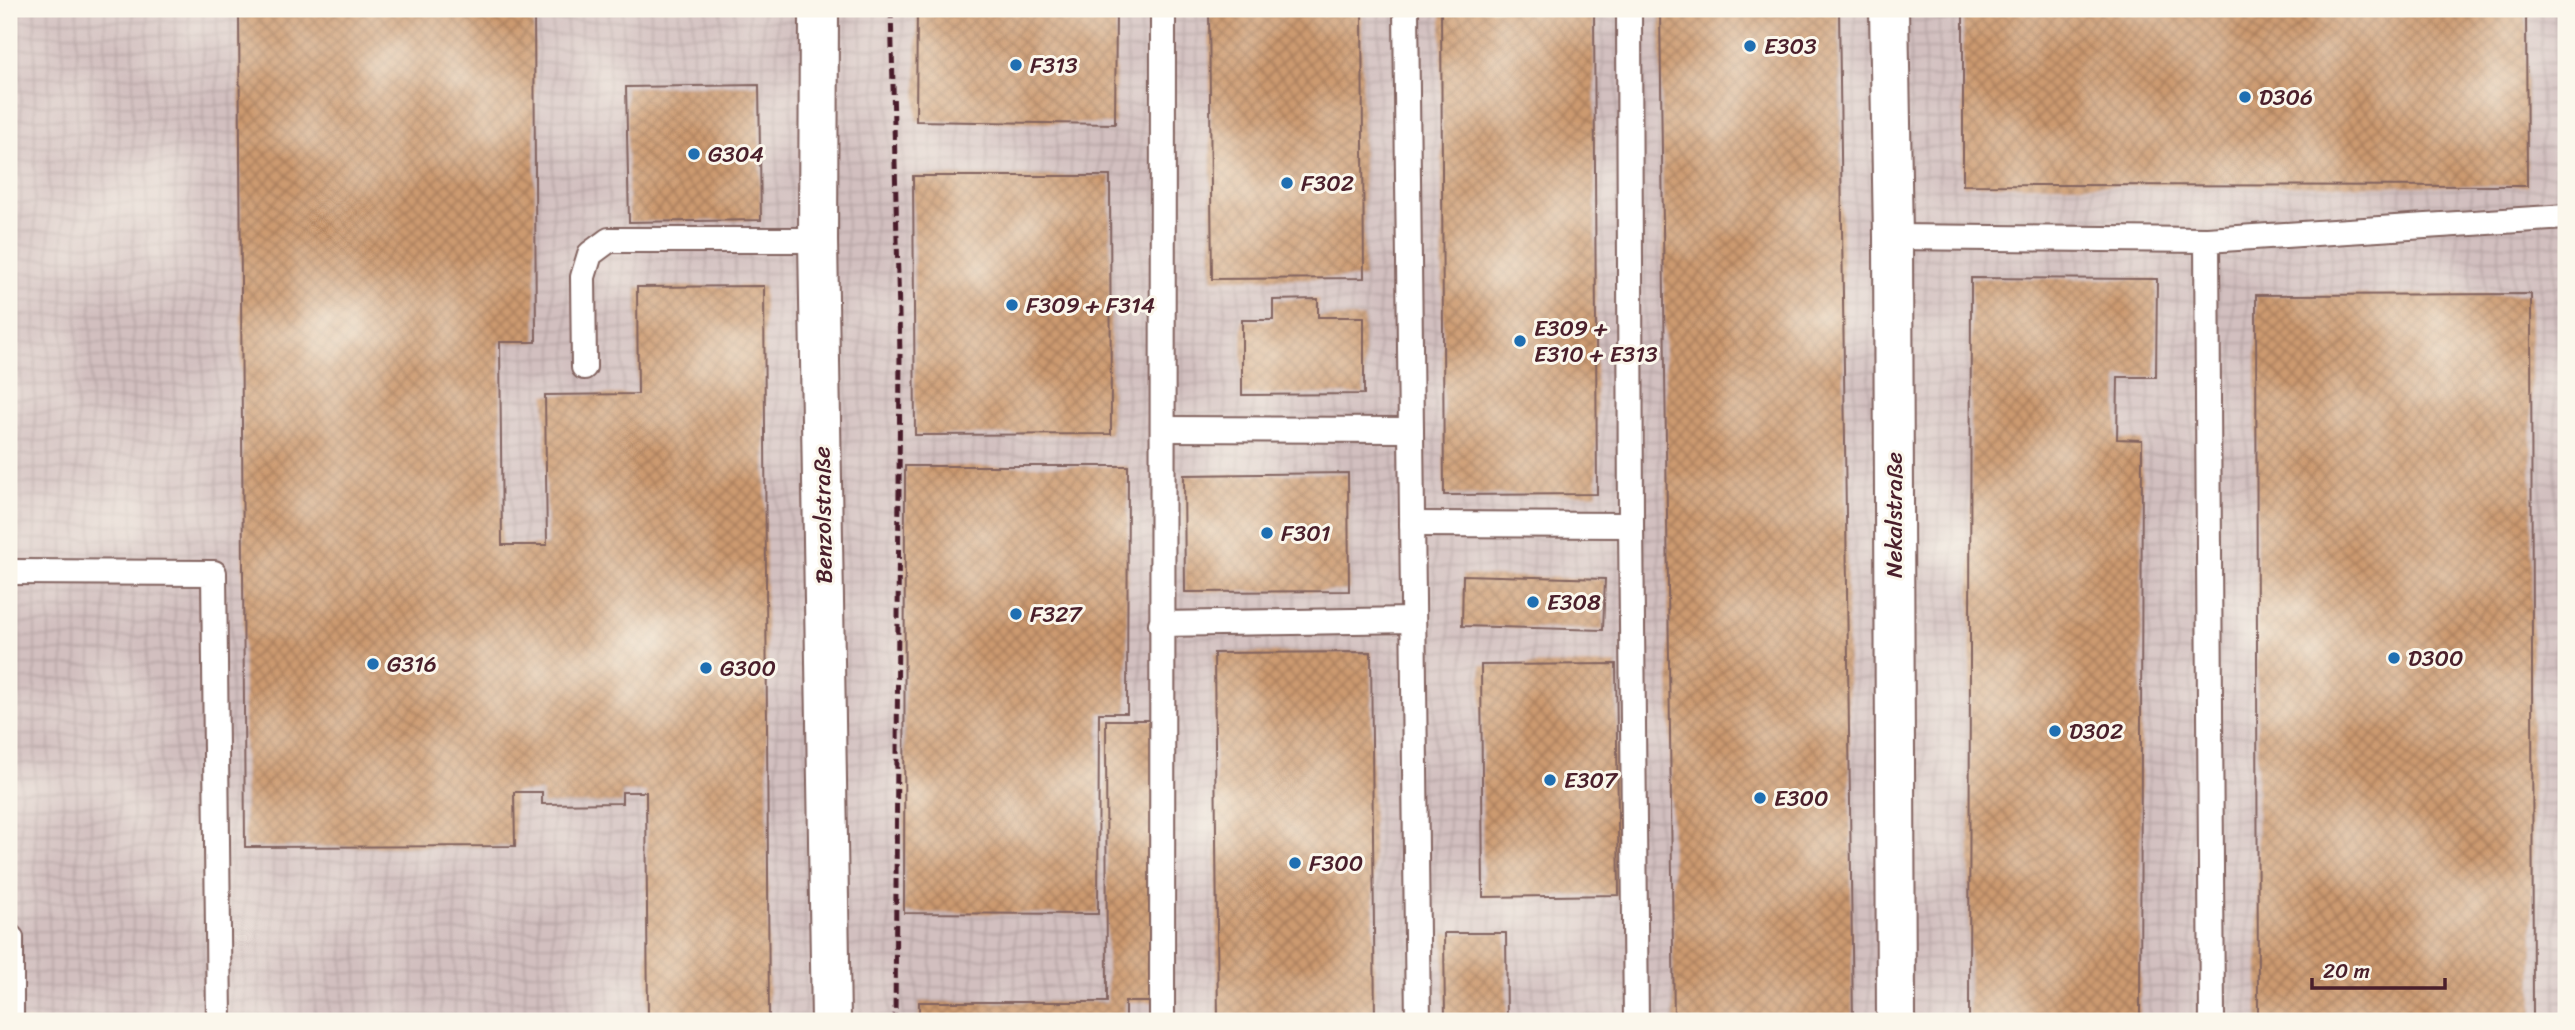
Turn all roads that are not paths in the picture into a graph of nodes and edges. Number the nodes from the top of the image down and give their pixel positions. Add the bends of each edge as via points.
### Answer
1 (819, 9) edge
2 (1163, 9) edge
3 (1406, 9) edge
4 (1629, 9) edge
5 (1889, 9) edge
6 (2566, 217) edge
7 (1893, 237) junction
8 (818, 240) junction
9 (2207, 240) junction
10 (584, 368) dead end
11 (1164, 429) junction
12 (1411, 430) junction
13 (1412, 524) junction
14 (1631, 525) junction
15 (9, 572) edge
16 (1413, 620) junction
17 (1161, 624) junction
18 (9, 936) edge
19 (11, 1021) edge
20 (219, 1021) edge
21 (831, 1021) edge
22 (1162, 1021) edge
23 (1418, 1021) edge
24 (1636, 1021) edge
25 (1896, 1021) edge
26 (2212, 1021) edge

1 - 8 street, Benzolstraße
2 - 11 lane
3 - 12 lane
4 - 14 lane
5 - 7 street, Nekalstraße
6 - 9 lane
7 - 9 lane
7 - 25 street, Nekalstraße
8 - 10 lane via 609,240 590,254 583,277
8 - 21 street, Benzolstraße
9 - 26 lane
11 - 12 lane
11 - 17 lane
12 - 13 lane
13 - 14 lane
13 - 16 lane
14 - 24 lane
15 - 20 lane via 214,573
16 - 17 lane
16 - 23 lane
17 - 22 lane
18 - 19 lane

